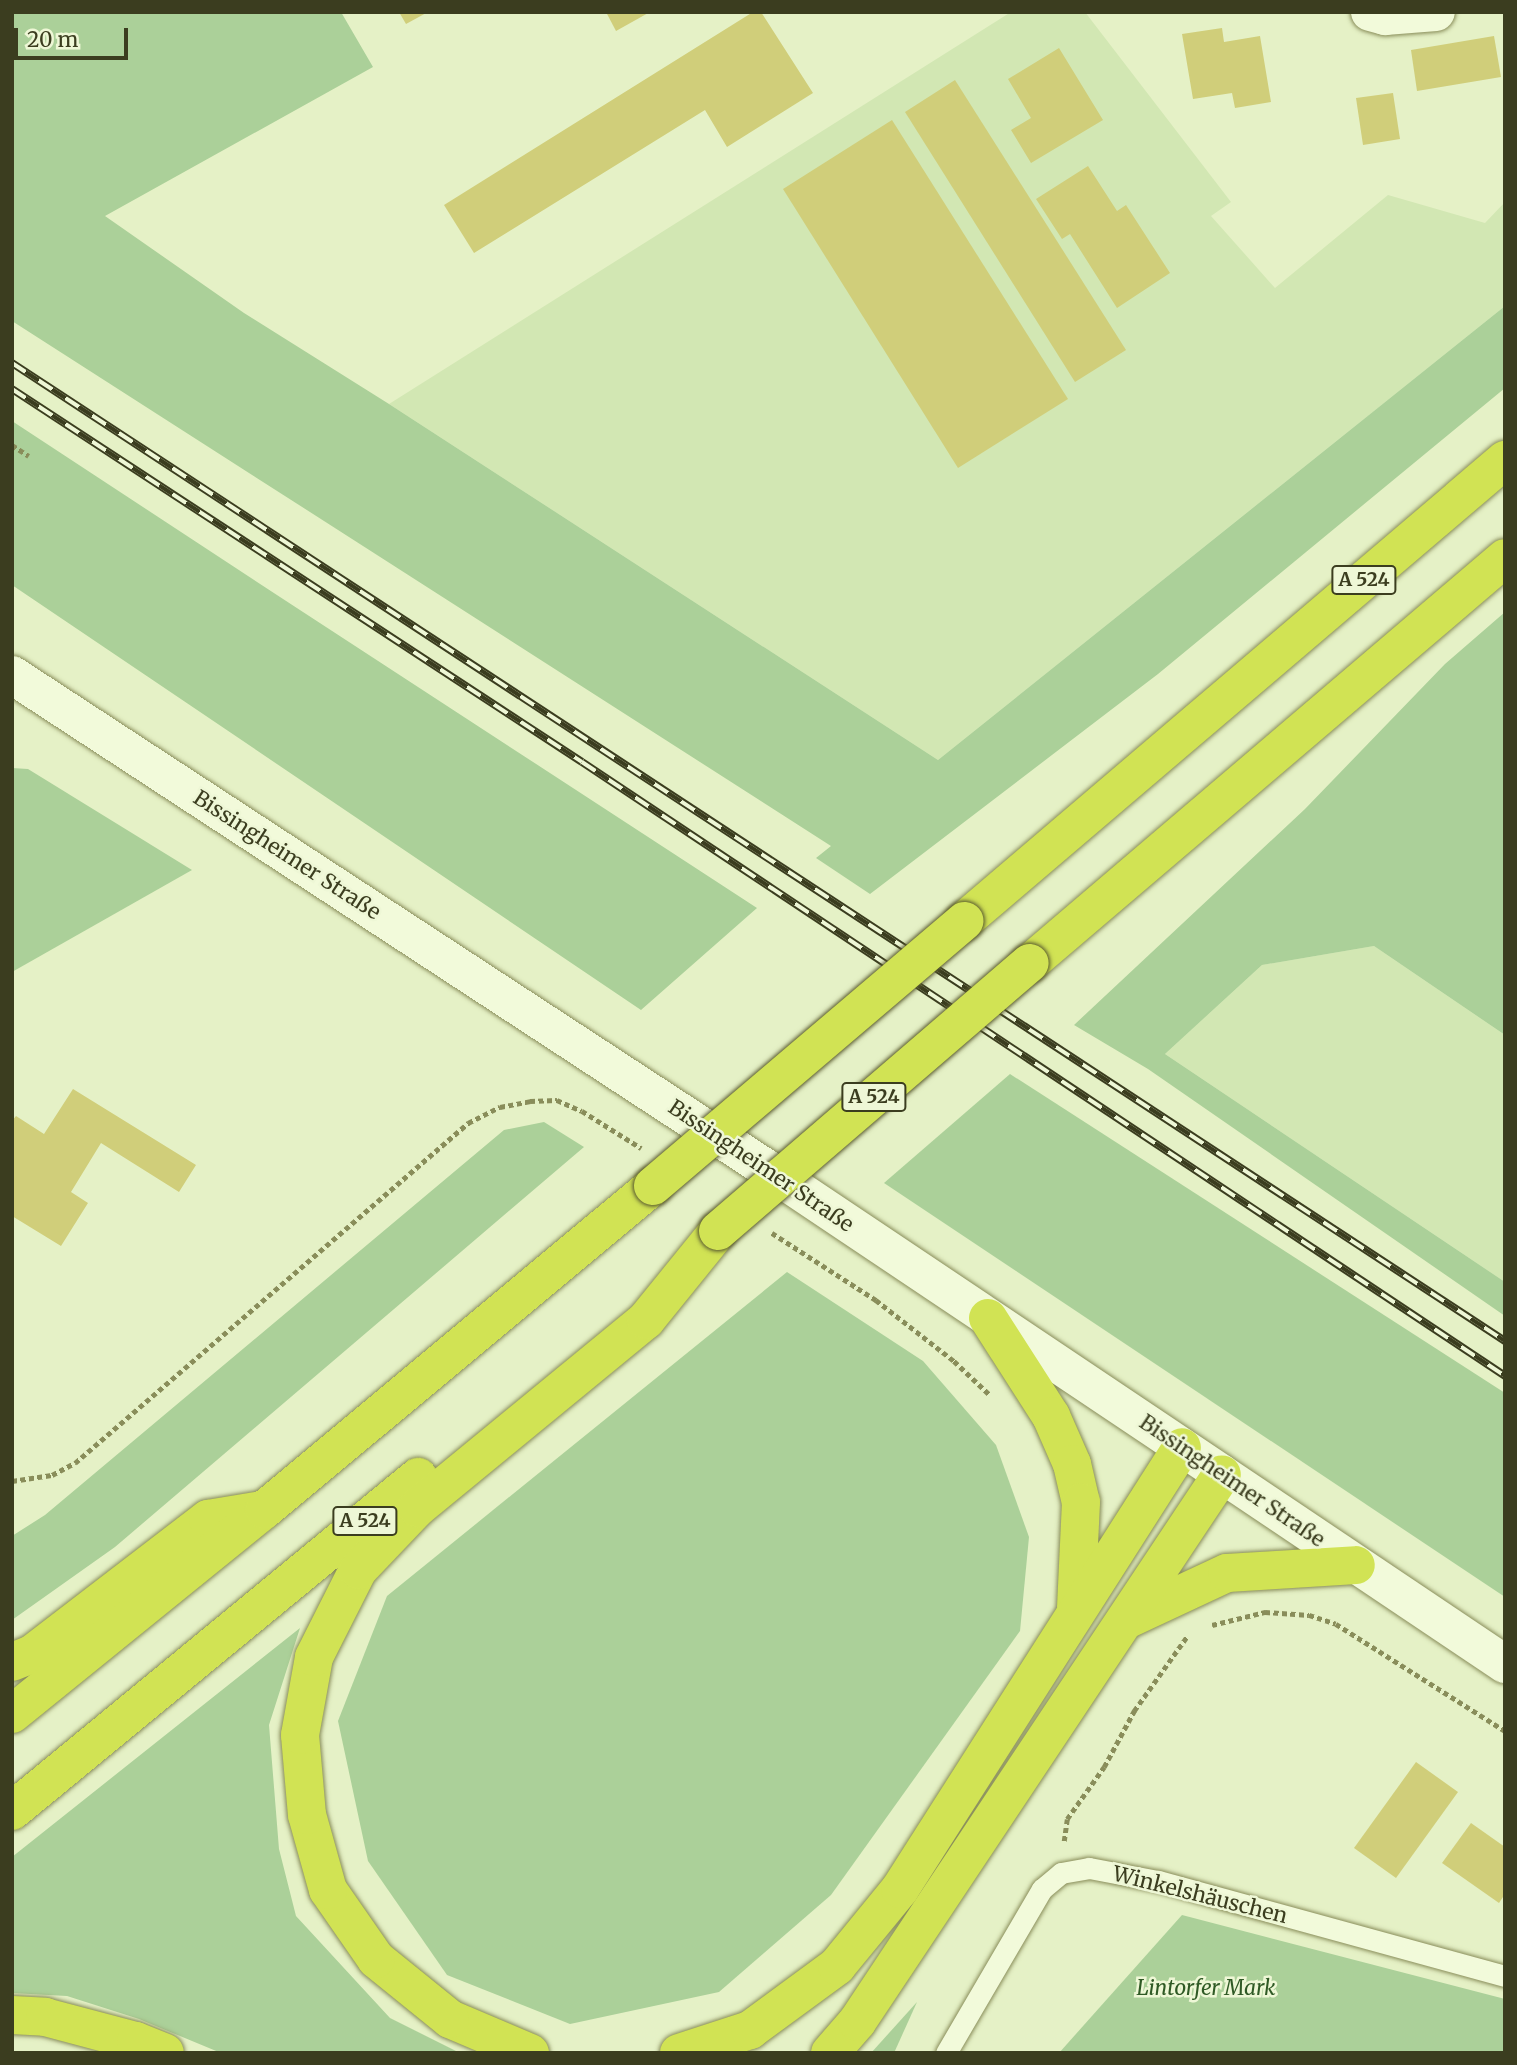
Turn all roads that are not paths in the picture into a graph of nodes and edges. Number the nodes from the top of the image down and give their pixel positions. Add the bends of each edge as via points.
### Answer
1 (1370, 12) edge
2 (1436, 12) edge
3 (1505, 460) edge
4 (1505, 558) edge
5 (12, 675) edge
6 (718, 1231) junction
7 (988, 1318) junction
8 (1182, 1447) junction
9 (1222, 1474) junction
10 (264, 1510) junction
11 (1356, 1565) junction
12 (1138, 1614) junction
13 (1075, 1616) junction
14 (12, 1662) edge
15 (1505, 1664) edge
16 (12, 1714) edge
17 (12, 1811) edge
18 (1505, 1976) edge
19 (12, 2015) edge
20 (165, 2053) edge
21 (530, 2053) edge
22 (679, 2053) edge
23 (830, 2053) edge
24 (946, 2053) edge

1 - 2 street via 1385,16
3 - 10 highway, A 524, bridge via 964,921 653,1171
4 - 6 highway, A 524, bridge
5 - 7 street, Bissingheimer Straße
6 - 17 highway, A 524
6 - 21 highway via 646,1320 417,1508 391,1535 358,1570 314,1657 300,1735 307,1815 328,1890 376,1959 450,2019
7 - 8 street, Bissingheimer Straße
7 - 13 highway via 1051,1416 1072,1464 1081,1502
8 - 9 street, Bissingheimer Straße
8 - 13 highway
9 - 11 street, Bissingheimer Straße
9 - 12 highway
10 - 14 highway via 208,1519 32,1654
10 - 16 highway, A 524
11 - 12 highway via 1227,1573
11 - 15 street, Bissingheimer Straße
12 - 23 highway via 857,2022
13 - 22 highway via 900,1889 837,1966 750,2030
18 - 24 lane, Winkelshäuschen via 1158,1881 1090,1868 1061,1873 1042,1889
19 - 20 highway via 45,2017 136,2040

